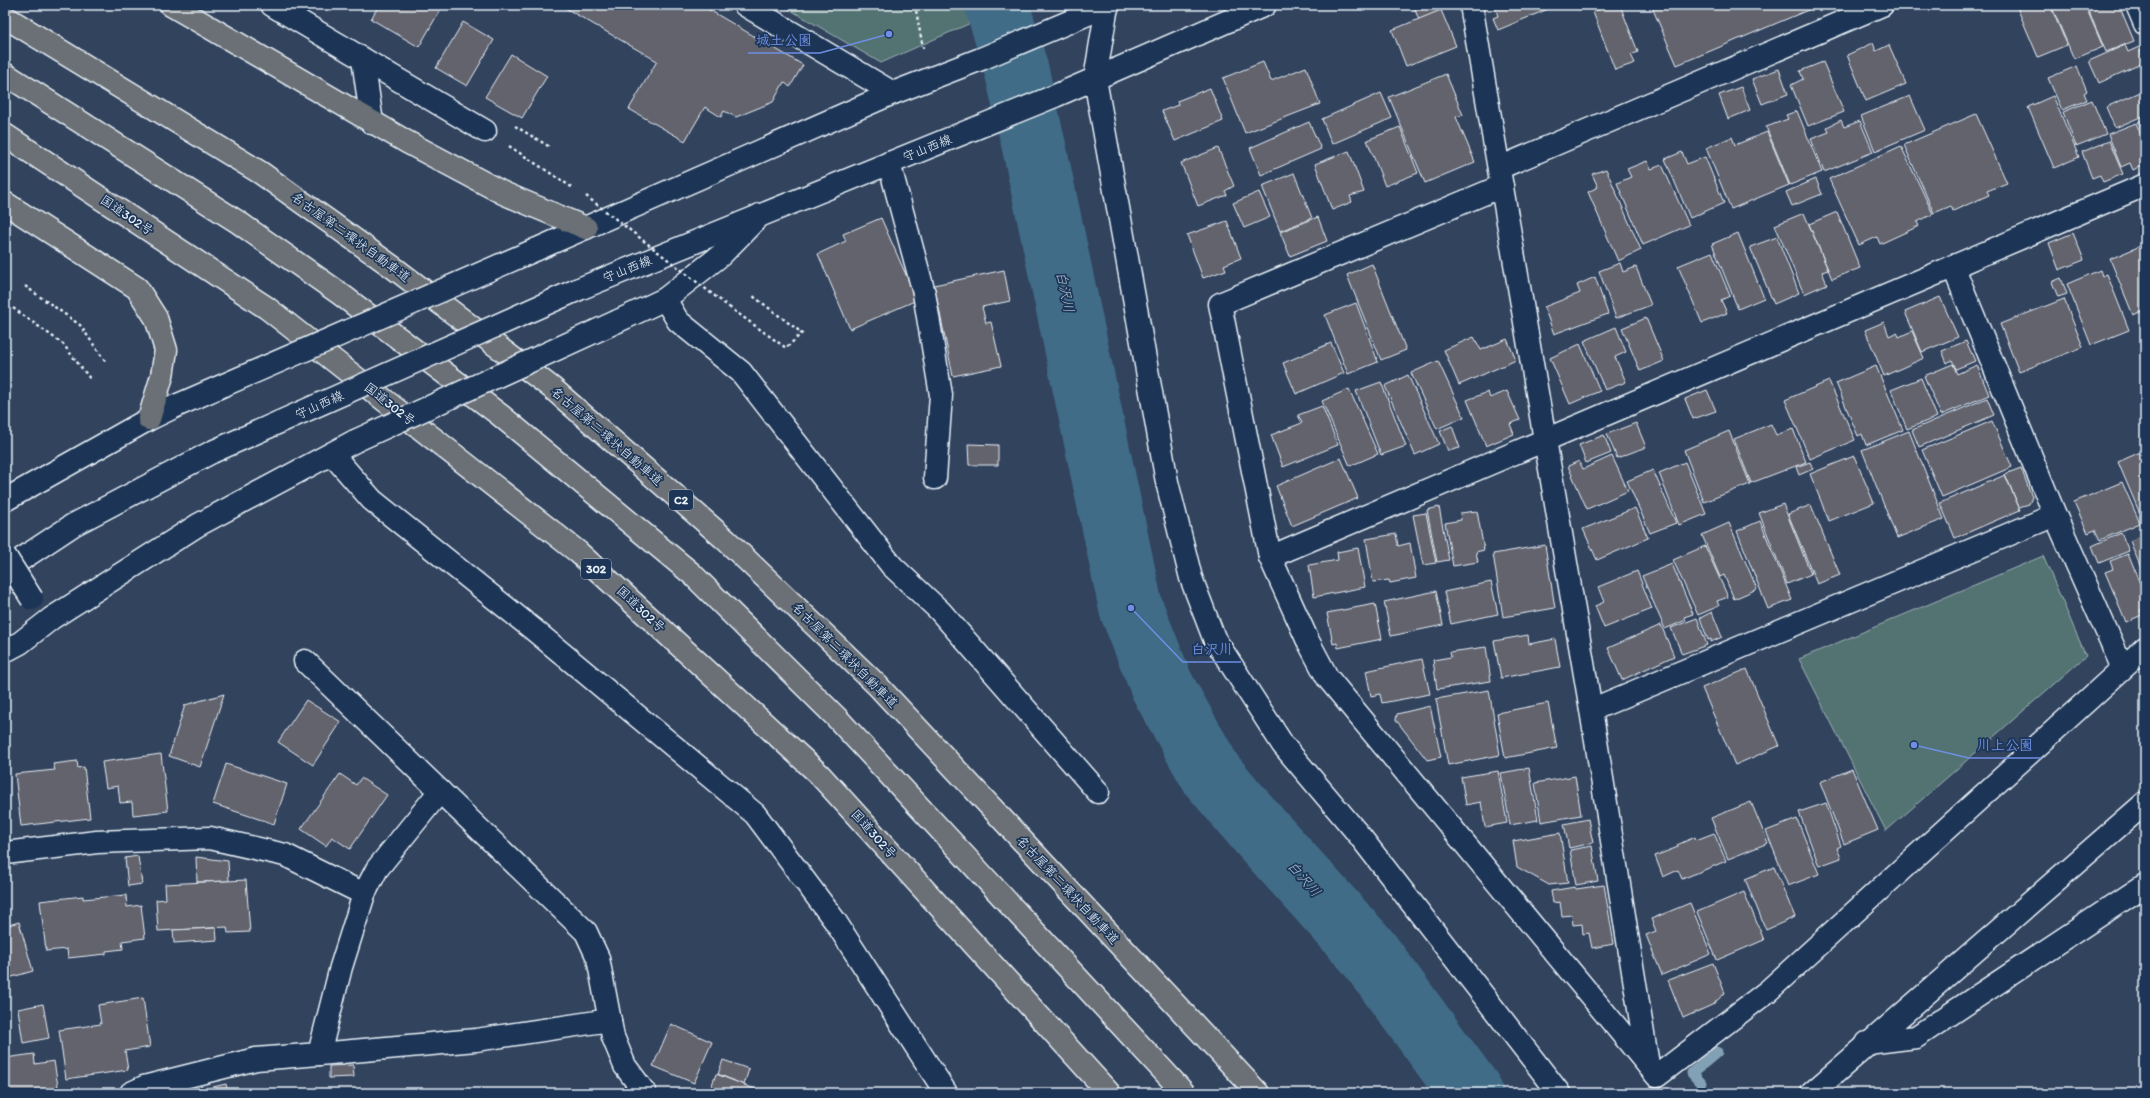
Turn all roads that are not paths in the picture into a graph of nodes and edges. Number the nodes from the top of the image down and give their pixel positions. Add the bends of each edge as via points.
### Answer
1 (170, 5) edge
2 (272, 5) edge
3 (745, 5) edge
4 (1108, 5) edge
5 (1265, 5) edge
6 (1471, 5) edge
7 (1882, 5) edge
8 (2137, 5) edge
9 (5, 17) edge
10 (2145, 24) edge
11 (363, 59) junction
12 (5, 74) edge
13 (1095, 79) junction
14 (893, 93) junction
15 (372, 123) junction
16 (486, 131) dead end
17 (5, 135) edge
18 (889, 163) junction
19 (1501, 177) junction
20 (2145, 185) edge
21 (5, 203) edge
22 (760, 215) junction
23 (586, 228) junction
24 (1953, 266) junction
25 (665, 299) junction
26 (149, 419) junction
27 (1544, 441) junction
28 (332, 454) junction
29 (935, 478) dead end
30 (5, 500) edge
31 (2055, 515) junction
32 (5, 556) edge
33 (1270, 557) junction
34 (5, 570) edge
35 (52, 618) junction
36 (2145, 648) edge
37 (5, 651) edge
38 (305, 660) dead end
39 (2122, 666) junction
40 (1592, 710) junction
41 (440, 792) junction
42 (1098, 792) dead end
43 (2145, 803) edge
44 (5, 853) edge
45 (2145, 885) edge
46 (364, 894) junction
47 (610, 1020) junction
48 (1867, 1043) junction
49 (319, 1054) junction
50 (1649, 1066) junction
51 (131, 1093) edge
52 (645, 1093) edge
53 (946, 1093) edge
54 (1109, 1093) edge
55 (1184, 1093) edge
56 (1258, 1093) edge
57 (1559, 1093) edge
58 (1812, 1093) edge

1 - 15 highway
2 - 11 street
3 - 14 street
4 - 13 street
4 - 14 street
5 - 13 street, 守山西線
6 - 19 street
7 - 19 street
8 - 10 street
9 - 56 highway, 名古屋第二環状自動車道 / C2 via 261,173 394,268 552,388 726,540 877,685
11 - 15 street
11 - 16 street
12 - 55 highway via 238,222 339,293 500,415 692,574 836,717
13 - 18 street, 守山西線
13 - 57 street via 1167,482 1191,578 1214,638 1283,745 1358,835
14 - 23 street
15 - 23 highway via 503,193
17 - 54 highway, 国道302号 / 302 via 267,308 578,552 819,774
18 - 22 street, 守山西線
18 - 29 street via 924,293 941,395
19 - 27 street
19 - 33 street via 1220,304
20 - 24 street
21 - 26 highway via 137,288 156,318 166,350 162,376
22 - 25 street via 721,255
22 - 34 street, 守山西線, bridge via 579,289 212,452 73,525
23 - 26 street, bridge
24 - 27 street
24 - 31 street
25 - 28 street, bridge
25 - 42 street via 678,321 741,372 892,566 940,611
26 - 30 street
27 - 33 street
27 - 40 street
28 - 35 street via 198,525
28 - 53 street via 372,500 534,630 755,814 836,921
31 - 39 street
31 - 40 street
32 - 35 street, bridge via 32,599
33 - 50 street via 1327,677
35 - 37 street via 20,643
36 - 39 street
38 - 41 street
39 - 50 street via 1768,991 1657,1076
40 - 50 street
41 - 46 street via 377,869
41 - 47 street via 586,932 598,958
43 - 48 street
44 - 46 street via 97,842 210,838 285,855
45 - 48 street via 1916,1037
46 - 49 street via 340,967
47 - 49 street via 476,1040
47 - 52 street via 613,1037 625,1066
48 - 58 street
49 - 51 street via 256,1059

